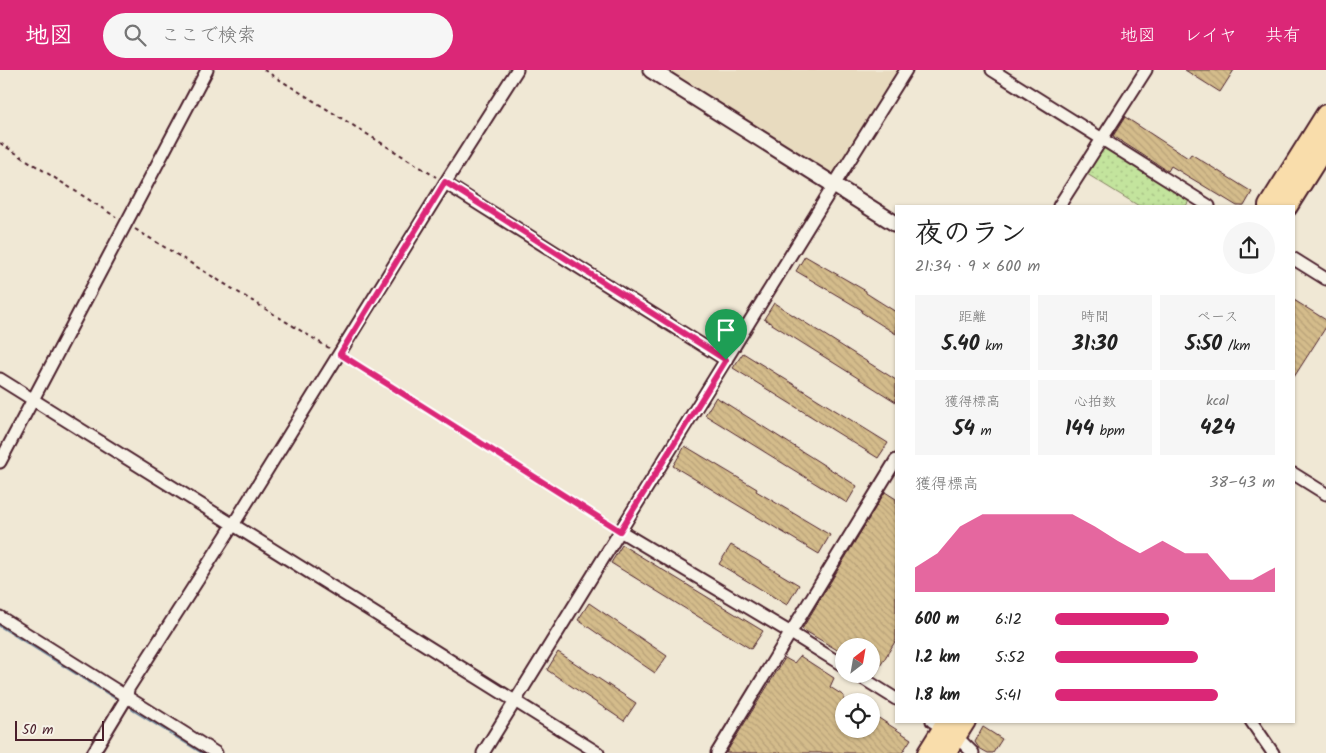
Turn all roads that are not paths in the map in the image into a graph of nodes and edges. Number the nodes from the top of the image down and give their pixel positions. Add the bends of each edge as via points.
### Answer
1 (207, 70) edge
2 (518, 70) edge
3 (651, 70) edge
4 (906, 70) edge
5 (992, 70) edge
6 (1146, 70) edge
7 (1326, 115) edge
8 (1103, 139) junction
9 (1326, 144) edge
10 (445, 182) junction
11 (834, 185) junction
12 (1060, 205) edge
13 (1207, 205) edge
14 (1270, 205) edge
15 (1288, 205) edge
16 (895, 223) edge
17 (1295, 260) edge
18 (1326, 279) edge
19 (726, 360) junction
20 (0, 379) edge
21 (33, 399) junction
22 (0, 462) edge
23 (895, 463) edge
24 (1295, 475) edge
25 (1326, 494) edge
26 (233, 526) junction
27 (620, 531) junction
28 (0, 616) edge
29 (791, 633) junction
30 (835, 660) edge
31 (870, 683) edge
32 (127, 697) junction
33 (895, 698) edge
34 (516, 702) junction
35 (1252, 723) edge
36 (948, 730) edge
37 (92, 753) edge
38 (216, 753) edge
39 (484, 753) edge
40 (598, 753) edge
41 (718, 753) edge
42 (928, 753) edge
43 (973, 753) edge
44 (1273, 753) edge

1 - 21 street
2 - 10 street
3 - 11 street
4 - 11 street
5 - 8 street
6 - 8 street
7 - 14 highway
8 - 12 street
8 - 13 street
9 - 15 highway
10 - 19 street
10 - 26 street
11 - 16 street
11 - 19 street
17 - 18 street
19 - 27 street
20 - 21 street
21 - 22 street
21 - 26 street
23 - 29 street
24 - 25 street
26 - 32 street via 128,689
26 - 34 street
27 - 29 street
27 - 34 street
28 - 32 street
29 - 30 street
29 - 41 street
31 - 33 street
32 - 37 street
32 - 38 street
34 - 39 street
34 - 40 street
35 - 44 street
36 - 42 highway
36 - 43 street

